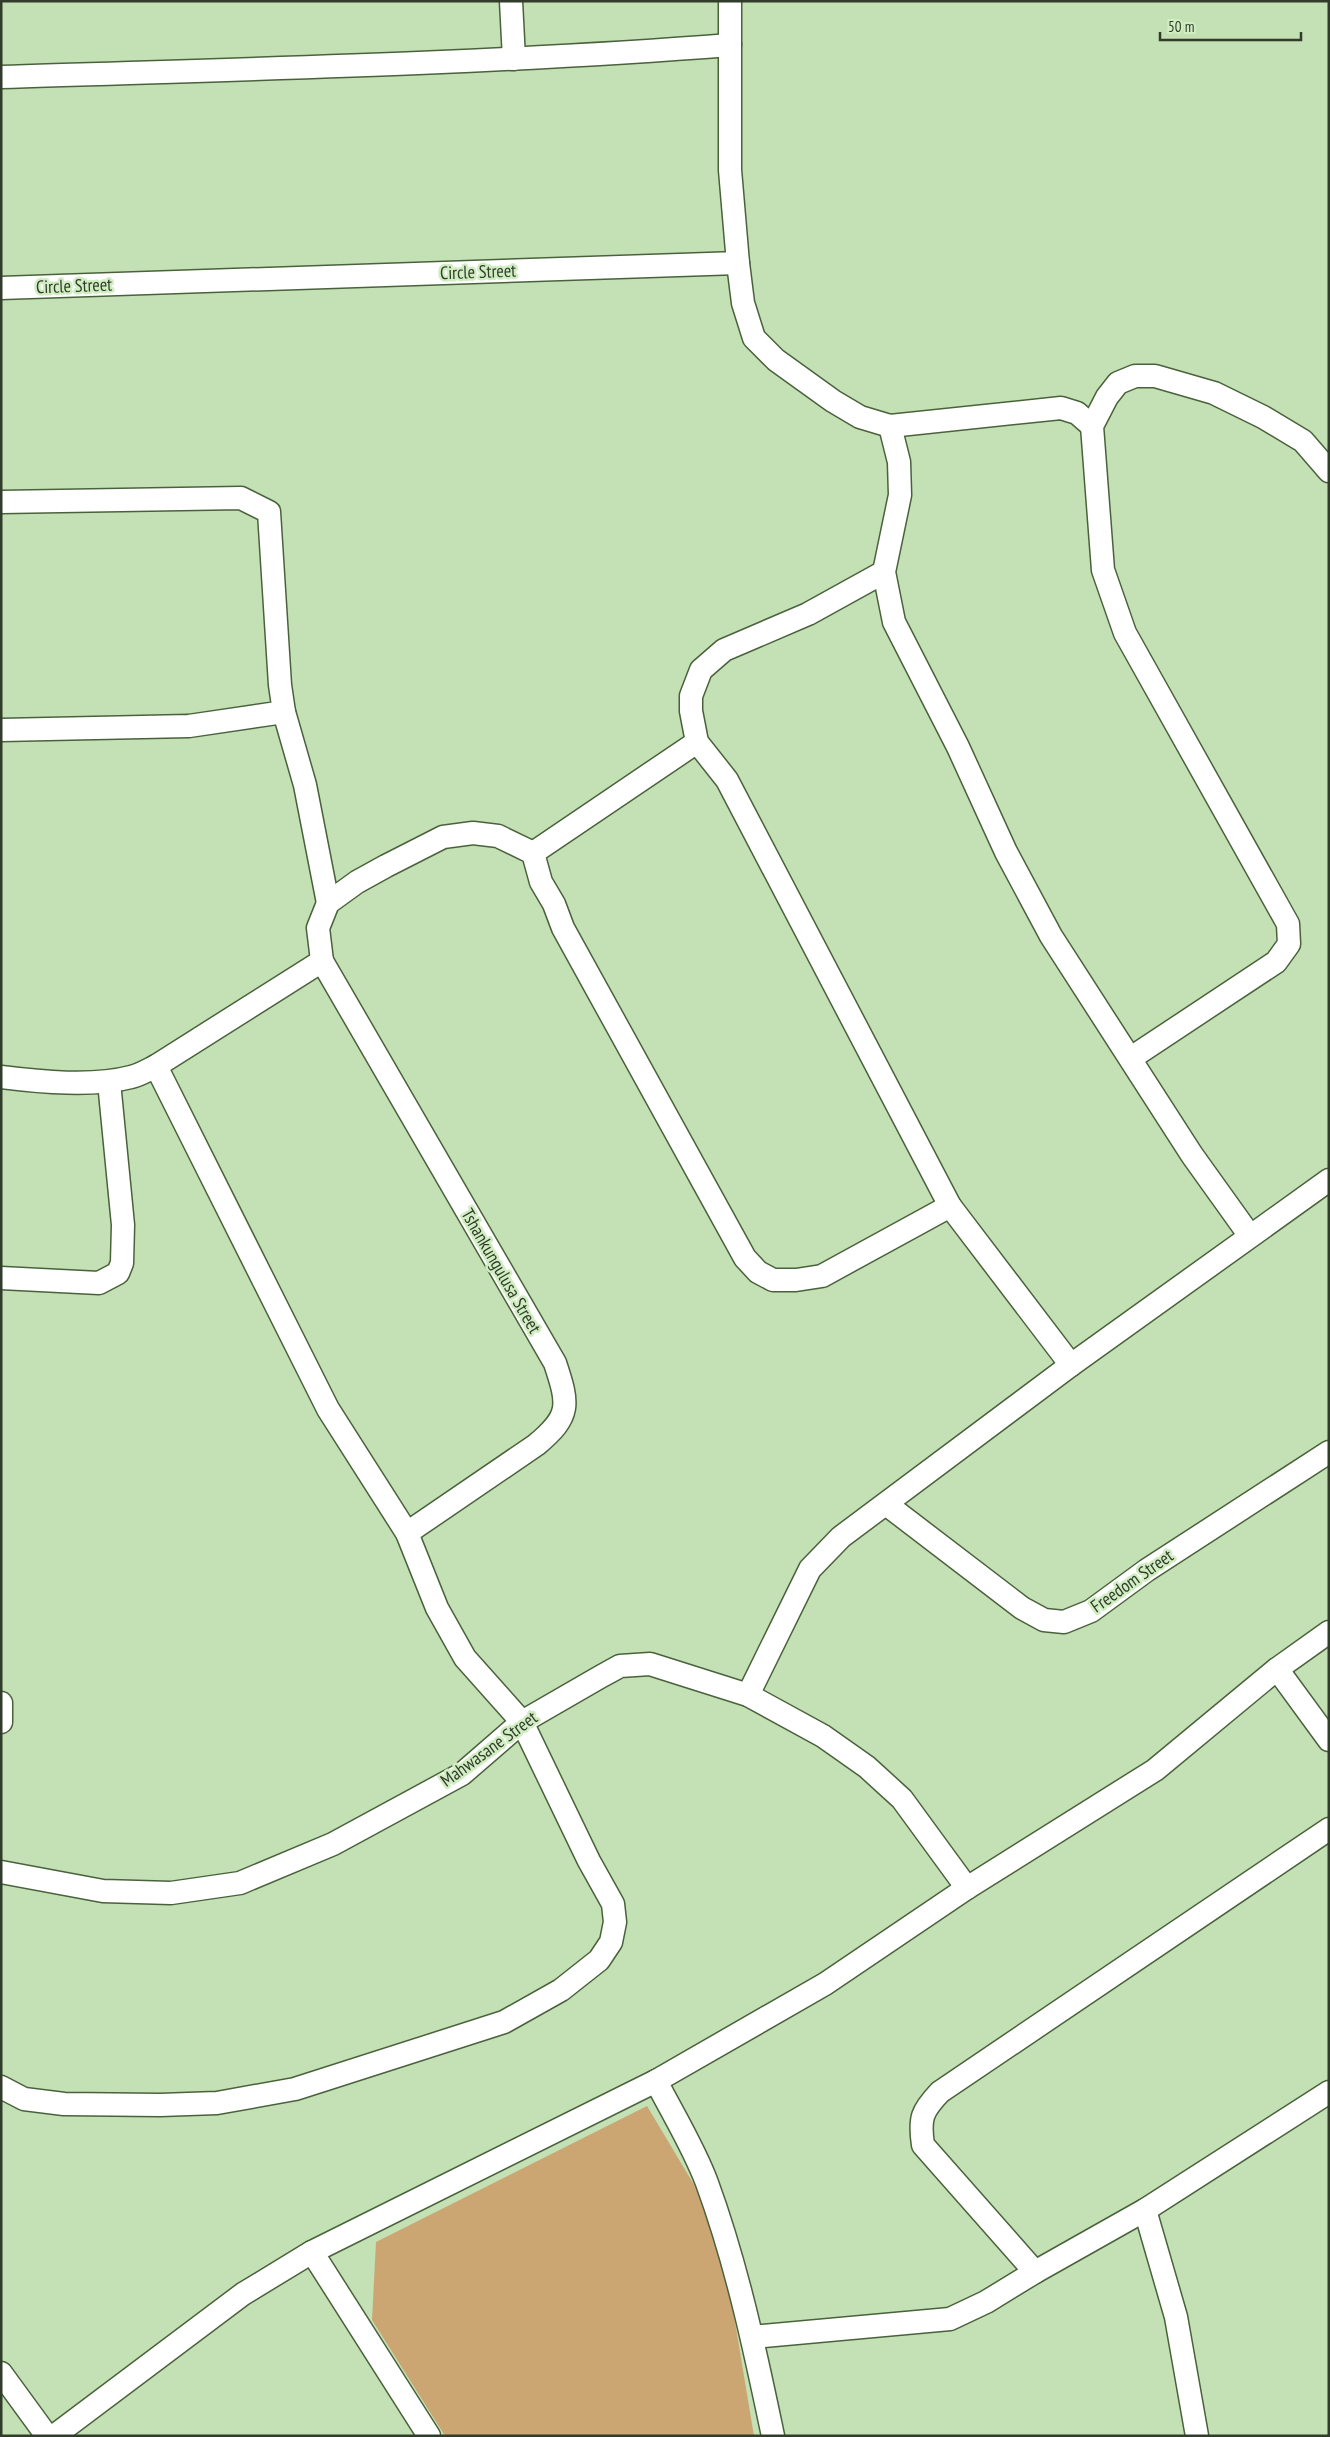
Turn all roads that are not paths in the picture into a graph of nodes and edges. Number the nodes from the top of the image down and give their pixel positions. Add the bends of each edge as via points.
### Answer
1 (512, 1) edge
2 (730, 1) edge
3 (730, 45) junction
4 (514, 59) junction
5 (1, 77) edge
6 (738, 263) junction
7 (1, 288) edge
8 (890, 426) junction
9 (1092, 426) junction
10 (1329, 471) edge
11 (1, 502) edge
12 (884, 572) junction
13 (284, 712) junction
14 (1, 730) edge
15 (697, 742) junction
16 (533, 853) junction
17 (328, 903) junction
18 (322, 961) junction
19 (1131, 1058) junction
20 (156, 1066) junction
21 (1, 1077) edge
22 (109, 1082) junction
23 (1329, 1180) edge
24 (950, 1206) junction
25 (1250, 1236) junction
26 (1, 1278) edge
27 (1071, 1366) junction
28 (1329, 1452) edge
29 (886, 1504) junction
30 (407, 1533) junction
31 (1329, 1632) edge
32 (1277, 1669) junction
33 (748, 1695) junction
34 (1, 1703) edge
35 (1, 1722) edge
36 (522, 1722) junction
37 (1329, 1740) edge
38 (1329, 1830) edge
39 (1, 1872) edge
40 (968, 1888) junction
41 (656, 2081) junction
42 (1, 2087) edge
43 (1329, 2092) edge
44 (1145, 2210) junction
45 (312, 2252) junction
46 (1035, 2272) junction
47 (752, 2337) junction
48 (1, 2372) edge
49 (47, 2436) edge
50 (54, 2436) edge
51 (429, 2436) edge
52 (773, 2436) edge
53 (1197, 2436) edge

1 - 4 street
2 - 3 street
3 - 4 street
3 - 6 street via 730,170
4 - 5 street
6 - 7 street, Circle Street
6 - 8 street via 743,304 754,338 776,360 833,401 860,417
8 - 9 street via 1061,408 1077,413
8 - 12 street via 899,462 900,495
9 - 10 street via 1107,397 1118,384 1134,376 1155,376 1214,393 1263,417 1303,441
9 - 19 street via 1103,570 1125,633 1288,924 1289,944 1276,962
11 - 13 street via 241,498 269,512
12 - 15 street via 808,614 724,650 700,670 691,696
12 - 19 street via 894,622 958,747 1006,852 1051,936
13 - 14 street via 189,726
13 - 17 street via 305,785
15 - 16 street
15 - 24 street via 727,780
16 - 17 street via 498,836 473,833 443,838 357,882
16 - 24 street via 541,882 563,928 745,1258 758,1272 773,1280 822,1276
17 - 18 street via 318,928
18 - 20 street
18 - 30 street, Tshankungulusa Street via 555,1363 564,1389 565,1411 556,1428
19 - 25 street via 1192,1155
20 - 22 street via 134,1077
20 - 30 street via 328,1409
21 - 22 street via 29,1081
22 - 26 street via 123,1225 122,1263 118,1273 99,1283
23 - 25 street
24 - 27 street
25 - 27 street
27 - 29 street
28 - 29 street, Freedom Street via 1147,1570 1091,1611 1064,1622 1044,1620 1022,1608
29 - 33 street via 841,1537 810,1569
30 - 36 street via 437,1608 465,1658
31 - 32 street
32 - 37 street
32 - 40 street via 1154,1770
33 - 36 street, Mahwasane Street via 650,1664 620,1666
33 - 40 street, Mahwasane Street via 823,1736 867,1767 902,1799
34 - 35 street
36 - 39 street, Mahwasane Street via 462,1774 332,1844 240,1883 171,1894 103,1891
36 - 42 street via 613,1904 615,1922 610,1942 600,1960 561,1990 504,2022 295,2089 217,2103 64,2104 24,2099
38 - 46 street via 940,2092 925,2107 920,2125 923,2145
40 - 41 street via 825,1984
41 - 45 street
41 - 47 street via 706,2180 726,2236
43 - 44 street
44 - 46 street
44 - 53 street via 1176,2317
45 - 50 street via 243,2294
45 - 51 street
46 - 47 street via 986,2302 950,2319
47 - 52 street
48 - 49 street

